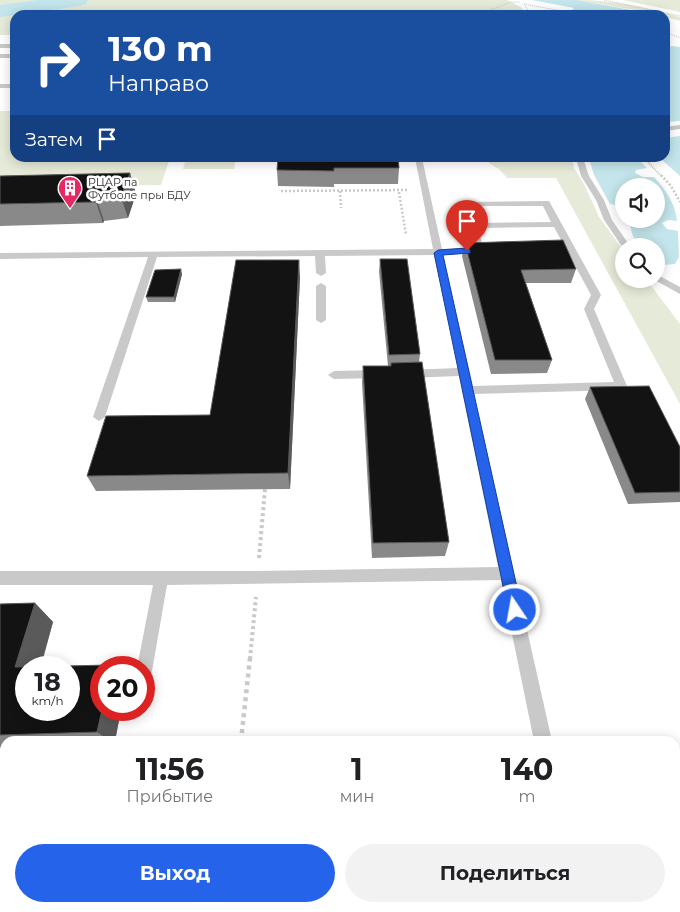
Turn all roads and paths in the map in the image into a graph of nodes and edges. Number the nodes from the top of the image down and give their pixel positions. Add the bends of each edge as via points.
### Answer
1 (517, 0) edge
2 (604, 0) edge
3 (520, 2) junction
4 (524, 4) junction
5 (491, 10) edge
6 (528, 10) edge
7 (557, 10) edge
8 (658, 10) edge
9 (419, 162) edge
10 (580, 162) edge
11 (648, 162) edge
12 (406, 184) dead end
13 (281, 191) edge
14 (340, 191) junction
15 (399, 192) junction
16 (680, 202) edge
17 (341, 208) dead end
18 (557, 224) junction
19 (473, 226) junction
20 (620, 238) edge
21 (438, 253) junction
22 (320, 254) junction
23 (409, 254) junction
24 (153, 255) junction
25 (0, 256) edge
26 (321, 273) dead end
27 (665, 282) edge
28 (321, 286) dead end
29 (680, 291) edge
30 (322, 320) dead end
31 (464, 372) junction
32 (334, 375) dead end
33 (468, 390) junction
34 (99, 417) dead end
35 (265, 489) edge
36 (507, 573) junction
37 (0, 578) edge
38 (258, 578) junction
39 (161, 579) junction
40 (147, 656) edge
41 (242, 736) edge
42 (542, 736) edge

1 - 3 path
2 - 8 path
3 - 4 path
3 - 5 path
4 - 6 path
4 - 7 path
9 - 21 lane
10 - 20 lane via 608,220
11 - 16 path via 671,186
12 - 15 path via 407,192
13 - 14 path
14 - 15 path
14 - 17 path
15 - 23 path
18 - 19 lane
18 - 19 lane via 546,203 467,204
18 - 33 lane via 565,248 596,295 589,309 621,386
19 - 21 lane via 483,250
21 - 23 lane
21 - 31 lane
22 - 23 lane
22 - 24 lane
22 - 26 lane
24 - 25 lane
24 - 34 lane
27 - 29 lane
28 - 30 lane
31 - 32 lane
31 - 33 lane
33 - 36 lane
35 - 38 path
36 - 38 lane
36 - 42 lane
37 - 39 lane
38 - 39 lane
38 - 41 path
39 - 40 lane

